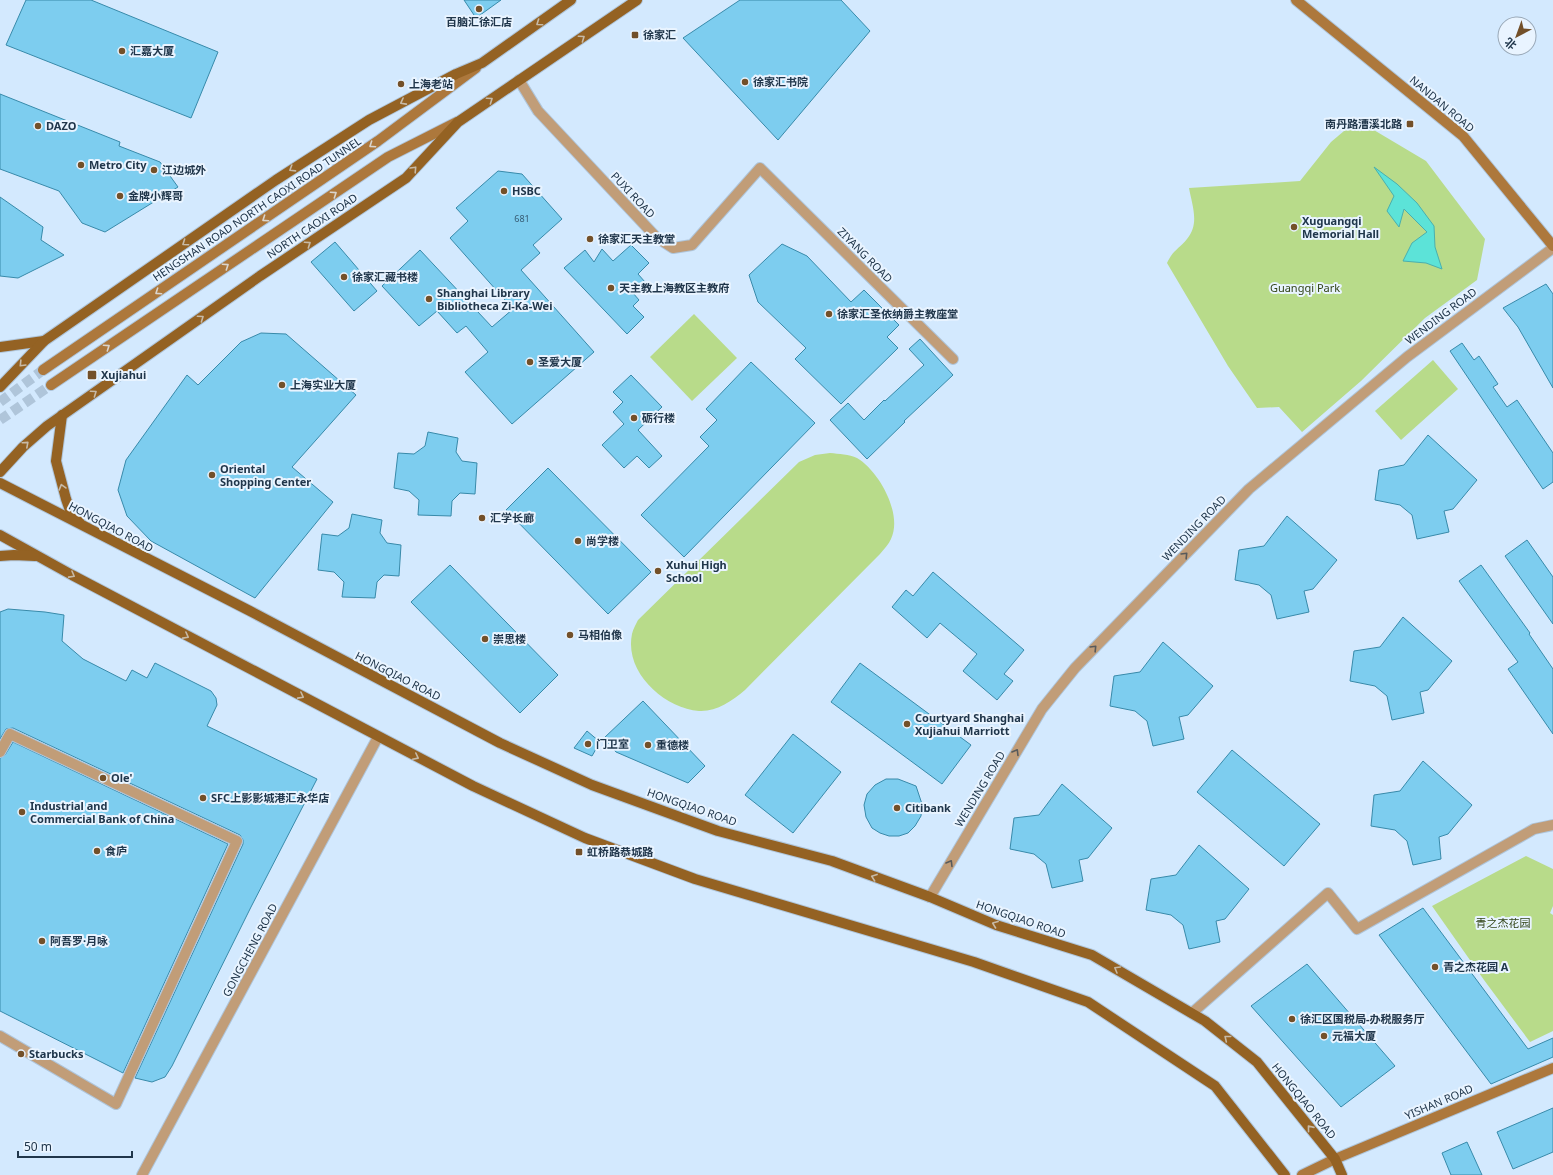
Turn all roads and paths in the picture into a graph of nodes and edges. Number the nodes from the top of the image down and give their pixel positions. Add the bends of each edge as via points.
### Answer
1 (571, 0) edge
2 (637, 0) edge
3 (1296, 0) edge
4 (482, 63) junction
5 (519, 80) junction
6 (458, 122) junction
7 (760, 168) joint
8 (1553, 247) edge
9 (44, 341) junction
10 (0, 347) edge
11 (953, 359) dead end
12 (43, 370) tunnel mouth
13 (51, 385) tunnel mouth
14 (0, 387) edge
15 (62, 415) junction
16 (0, 472) edge
17 (0, 483) edge
18 (90, 529) junction
19 (0, 535) edge
20 (0, 556) edge
21 (38, 556) junction
22 (378, 737) junction
23 (0, 752) edge
24 (1553, 825) edge
25 (930, 897) junction
26 (1192, 1013) junction
27 (0, 1036) edge
28 (1553, 1068) edge
29 (1335, 1159) junction
30 (142, 1175) edge
31 (1285, 1175) edge
32 (1302, 1175) edge
33 (1342, 1175) edge

1 -> 4 main road
5 -> 2 main road, NORTH CAOXI ROAD
3 - 8 main road, NANDAN ROAD via 1463,136
4 -> 9 main road via 369,120 269,184
4 -> 12 main road, HENGSHAN ROAD NORTH CAOXI ROAD TUNNEL via 378,141
6 -> 5 main road, NORTH CAOXI ROAD
5 - 7 street, PUXI ROAD via 538,112 656,237 673,248 692,245
13 -> 6 main road via 388,157
15 -> 6 main road, NORTH CAOXI ROAD via 406,178
7 - 11 street, ZIYANG ROAD
25 -> 8 street, WENDING ROAD via 1042,709 1075,668 1249,489 1407,356
9 - 10 main road
9 -> 14 main road
16 -> 15 main road, NORTH CAOXI ROAD via 22,447
18 -> 15 main road via 72,516 59,477 56,461
17 - 18 main road, HONGQIAO ROAD
25 -> 18 main road, HONGQIAO ROAD via 832,861 718,831 592,785 500,743
19 - 21 main road
20 - 21 main road
21 -> 22 main road
22 - 30 street, GONGCHENG ROAD
22 -> 31 main road via 585,838 688,876 974,962 1088,1002 1215,1086
23 - 27 street via 10,734 237,841 116,1104
24 - 26 street via 1534,829 1357,929 1328,893
26 -> 25 main road, HONGQIAO ROAD via 1092,955 996,925
29 -> 26 main road, HONGQIAO ROAD via 1257,1062
28 - 29 main road, YISHAN ROAD
29 - 32 main road, YISHAN ROAD
29 - 33 main road, HONGQIAO ROAD

